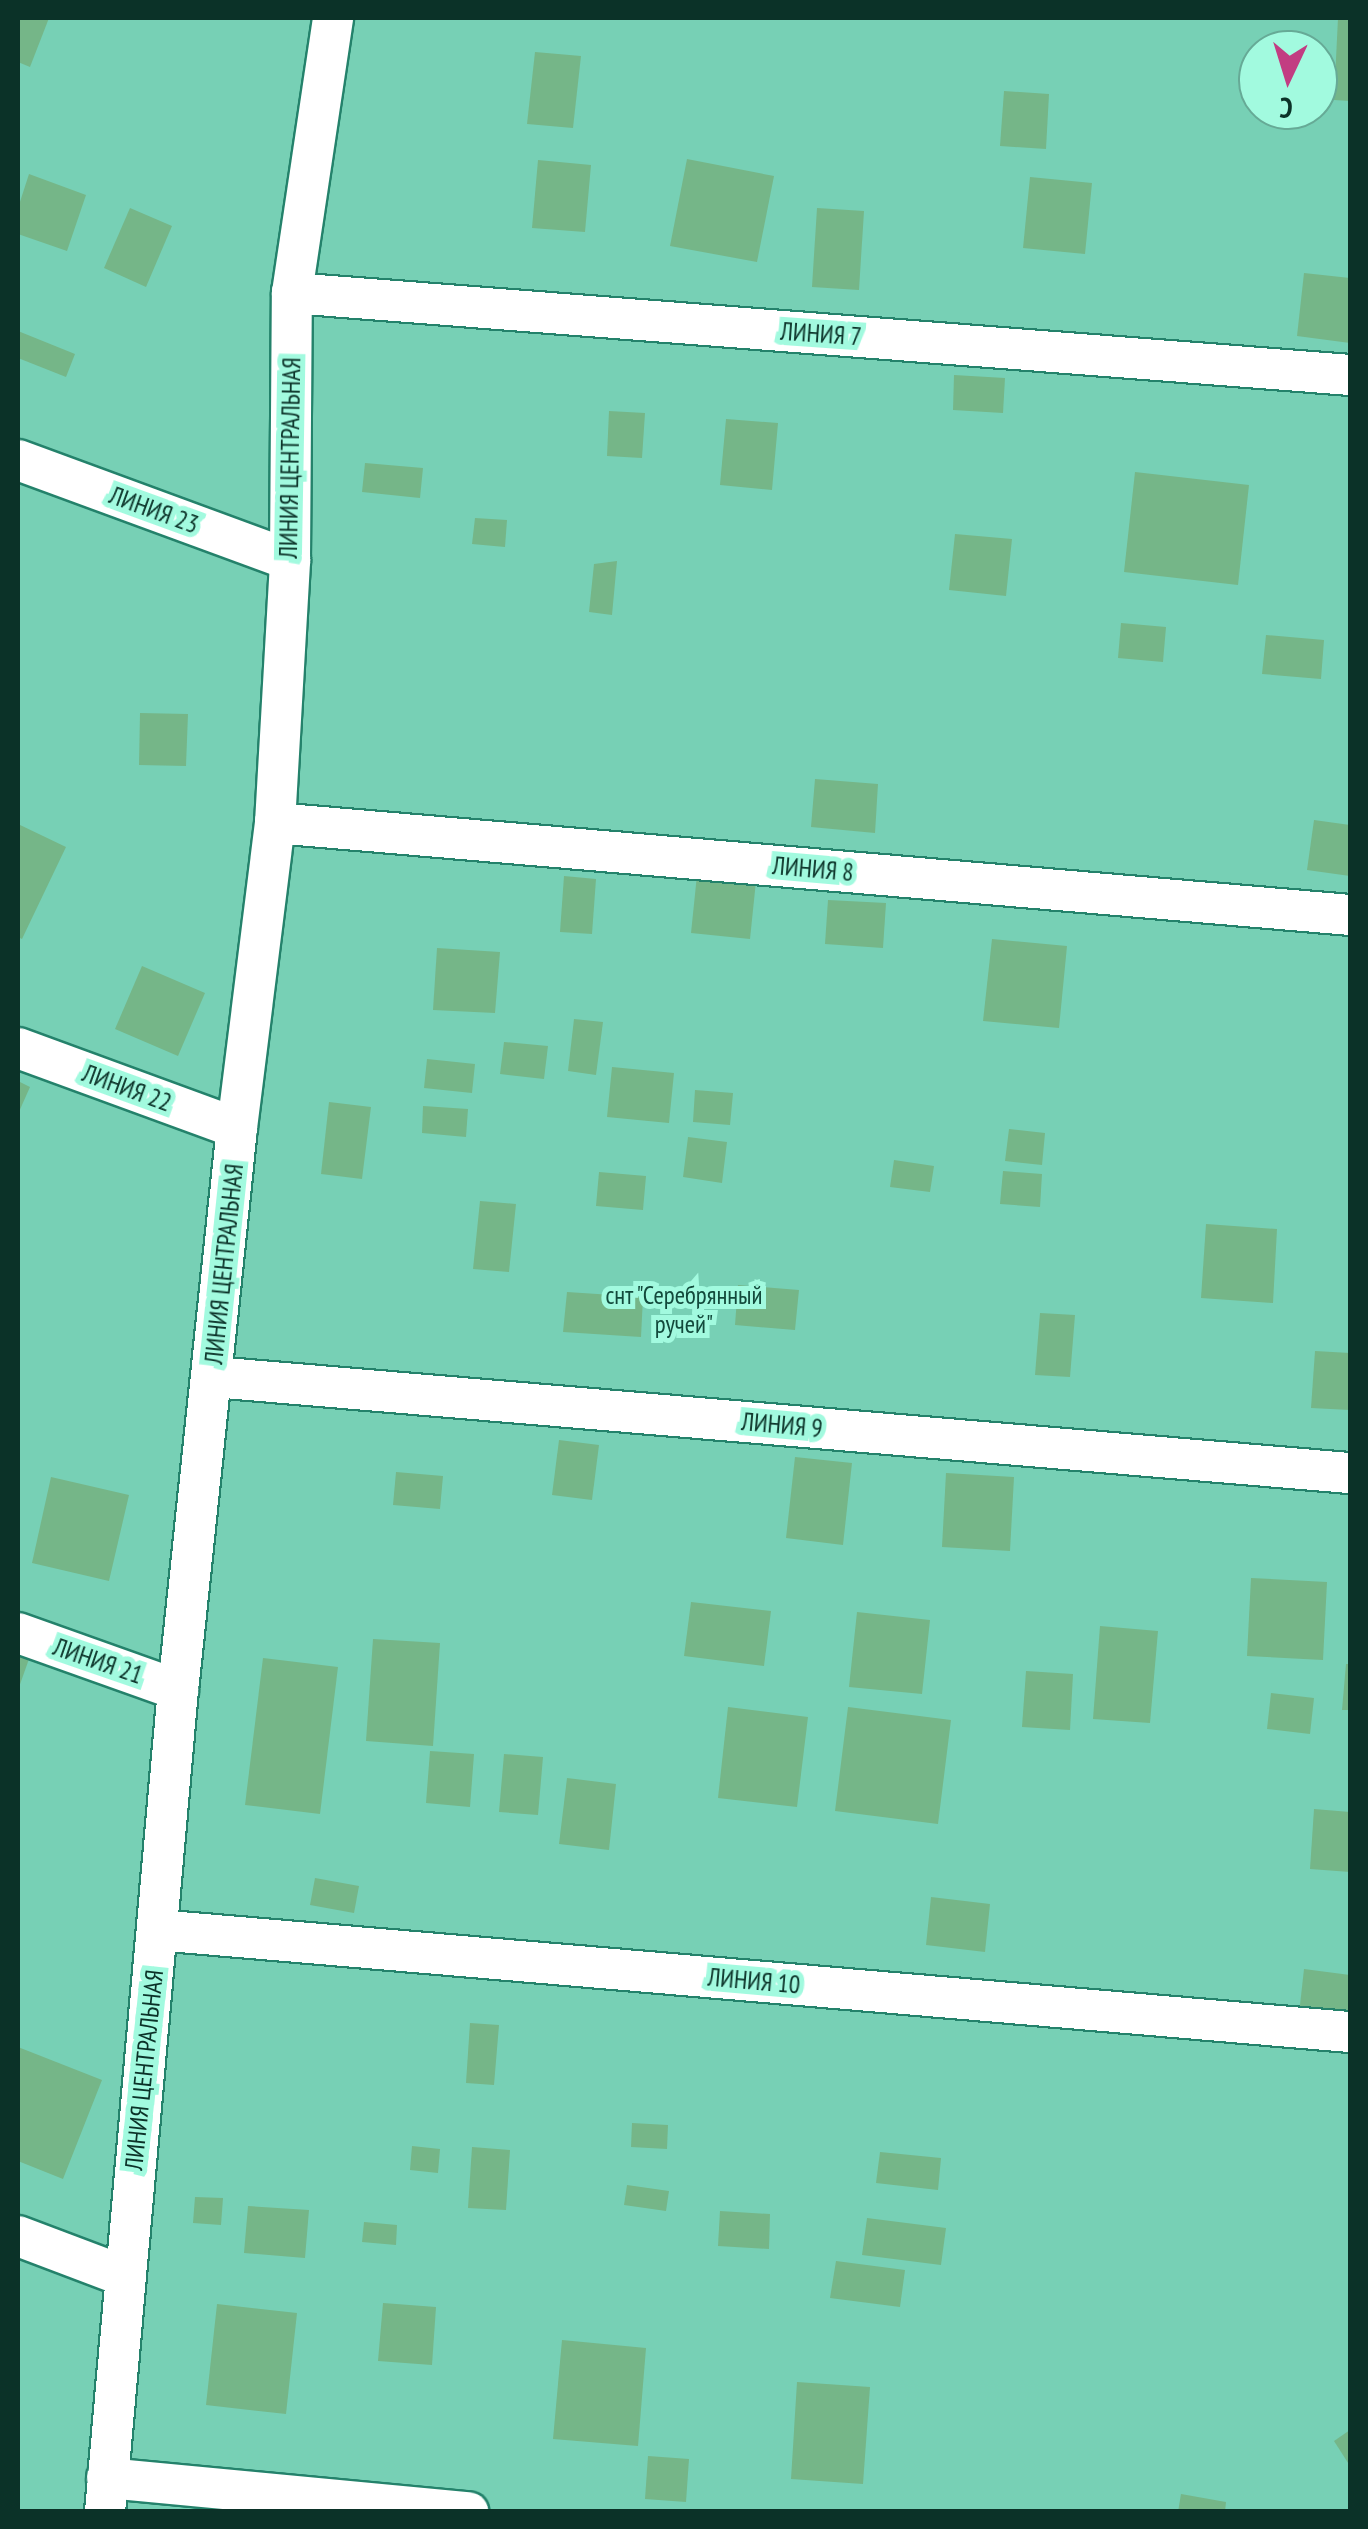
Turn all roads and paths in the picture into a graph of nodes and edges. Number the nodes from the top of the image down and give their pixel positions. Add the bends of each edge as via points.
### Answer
1 (332, 18) edge
2 (292, 293) junction
3 (1350, 375) edge
4 (18, 460) edge
5 (290, 560) junction
6 (275, 823) junction
7 (1350, 915) edge
8 (18, 1048) edge
9 (237, 1128) junction
10 (213, 1378) junction
11 (1350, 1473) edge
12 (18, 1633) edge
13 (178, 1690) junction
14 (158, 1930) junction
15 (1350, 2032) edge
16 (18, 2236) edge
17 (124, 2276) junction
18 (106, 2495) edge
19 (468, 2512) edge

1 - 2 street, ЛИНИЯ ЦЕНТРАЛЬНАЯ
2 - 3 street, ЛИНИЯ 7
2 - 5 street, ЛИНИЯ ЦЕНТРАЛЬНАЯ
4 - 5 street, ЛИНИЯ 23
5 - 6 street, ЛИНИЯ ЦЕНТРАЛЬНАЯ
6 - 7 street, ЛИНИЯ 8
6 - 9 street, ЛИНИЯ ЦЕНТРАЛЬНАЯ
8 - 9 street, ЛИНИЯ 22
9 - 10 street, ЛИНИЯ ЦЕНТРАЛЬНАЯ
10 - 11 street, ЛИНИЯ 9
10 - 13 street, ЛИНИЯ ЦЕНТРАЛЬНАЯ
12 - 13 street, ЛИНИЯ 21
13 - 14 street, ЛИНИЯ ЦЕНТРАЛЬНАЯ
14 - 15 street, ЛИНИЯ 10
14 - 17 street, ЛИНИЯ ЦЕНТРАЛЬНАЯ
16 - 17 street
17 - 18 street, ЛИНИЯ ЦЕНТРАЛЬНАЯ
18 - 19 street

